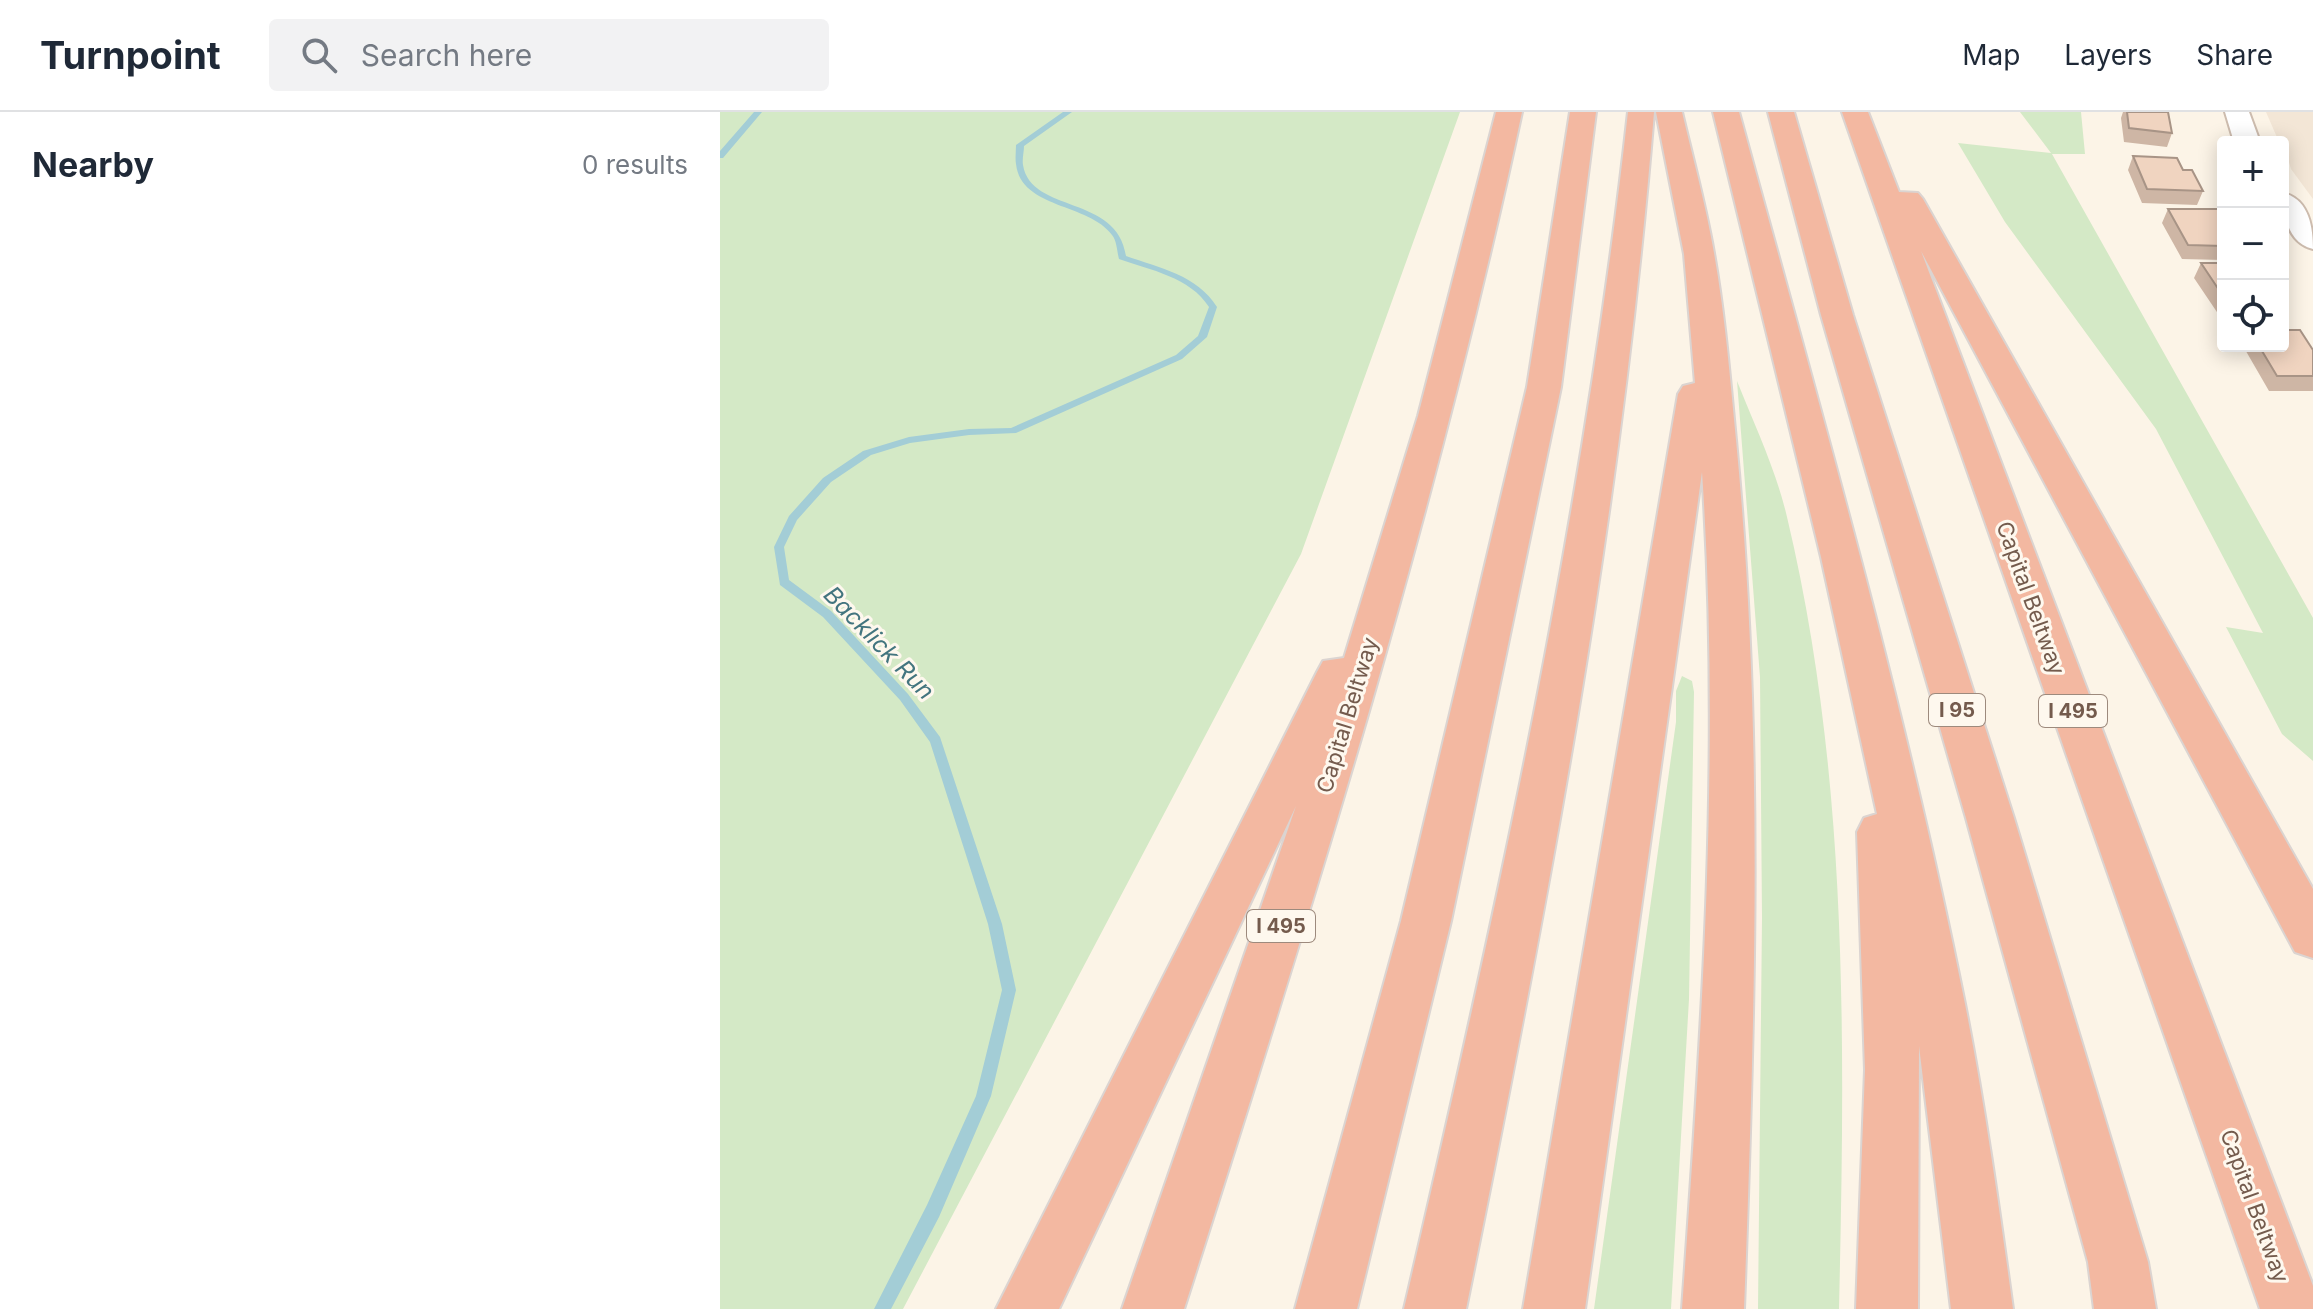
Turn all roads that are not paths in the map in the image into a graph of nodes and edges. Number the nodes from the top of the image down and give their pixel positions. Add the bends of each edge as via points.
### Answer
1 (1509, 112) edge
2 (1583, 112) edge
3 (1641, 112) edge
4 (1669, 112) edge
5 (1726, 112) edge
6 (1781, 112) edge
7 (1857, 112) edge
8 (2237, 112) edge
9 (2245, 136) edge
10 (2288, 208) edge
11 (2313, 241) edge
12 (1705, 313) junction
13 (1402, 541) junction
14 (1838, 545) junction
15 (2313, 936) edge
16 (1027, 1309) edge
17 (1153, 1309) edge
18 (1326, 1309) edge
19 (1435, 1309) edge
20 (1554, 1309) edge
21 (1713, 1309) edge
22 (1887, 1309) edge
23 (1982, 1309) edge
24 (2125, 1309) edge
25 (2291, 1309) edge

1 - 13 highway, Capital Beltway / I 495 via 1481,244
2 - 18 highway via 1544,387 1426,921
3 - 19 highway via 1629,266 1581,582 1502,1000
4 - 12 highway via 1699,255
5 - 14 highway
6 - 24 highway, I 95 via 2118,1262
7 - 15 highway
7 - 25 highway, Capital Beltway / I 495
8 - 9 street
10 - 11 street
12 - 20 highway via 1688,454
12 - 21 highway via 1723,488 1733,834 1727,1072
13 - 16 highway
13 - 17 highway, Capital Beltway / I 495 via 1280,932
14 - 22 highway via 1872,751 1888,916 1894,1136
14 - 23 highway via 1915,879 1968,1174

